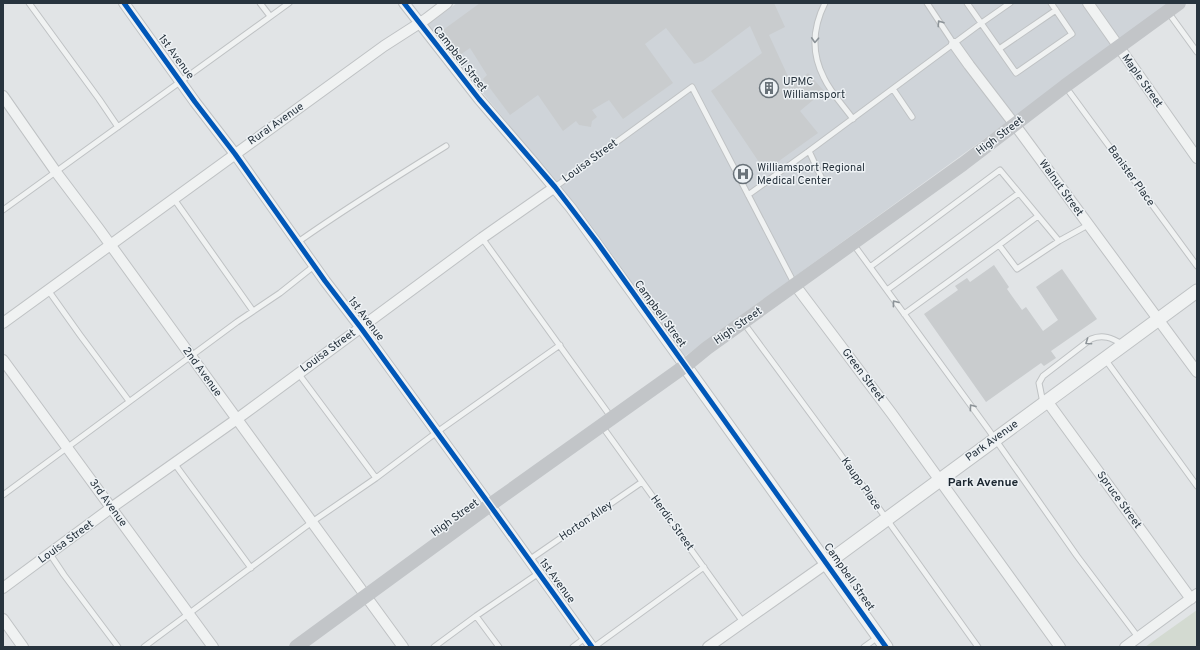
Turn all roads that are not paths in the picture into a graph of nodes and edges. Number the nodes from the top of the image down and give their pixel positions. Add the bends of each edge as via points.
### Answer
1 (29, 3) edge
2 (124, 3) edge
3 (260, 3) edge
4 (289, 3) edge
5 (404, 3) edge
6 (447, 3) edge
7 (825, 3) edge
8 (926, 3) edge
9 (967, 3) edge
10 (1010, 3) edge
11 (1051, 3) edge
12 (1088, 3) edge
13 (1179, 3) edge
14 (1056, 10) junction
15 (1168, 12) junction
16 (270, 16) junction
17 (419, 23) junction
18 (980, 24) junction
19 (954, 44) junction
20 (1119, 47) junction
21 (1000, 49) junction
22 (1197, 52) edge
23 (181, 81) junction
24 (1065, 86) junction
25 (692, 87) joint
26 (893, 89) junction
27 (3, 96) edge
28 (912, 117) dead end
29 (852, 119) junction
30 (1015, 124) junction
31 (118, 127) junction
32 (446, 146) dead end
33 (809, 151) junction
34 (235, 154) junction
35 (1197, 158) edge
36 (56, 172) junction
37 (823, 181) dead end
38 (555, 187) junction
39 (1019, 193) junction
40 (748, 195) junction
41 (174, 199) junction
42 (3, 210) edge
43 (1038, 216) junction
44 (1088, 225) junction
45 (482, 238) junction
46 (1059, 241) junction
47 (298, 242) junction
48 (852, 244) junction
49 (110, 245) junction
50 (998, 246) junction
51 (314, 266) junction
52 (1197, 266) edge
53 (870, 267) junction
54 (795, 285) junction
55 (48, 290) junction
56 (886, 290) junction
57 (1197, 291) edge
58 (253, 311) junction
59 (904, 314) junction
60 (1158, 319) junction
61 (743, 322) junction
62 (3, 323) edge
63 (361, 328) junction
64 (560, 345) junction
65 (1123, 345) junction
66 (190, 356) junction
67 (1105, 358) junction
68 (3, 360) edge
69 (686, 366) junction
70 (1197, 372) edge
71 (298, 373) junction
72 (129, 401) junction
73 (1045, 402) junction
74 (237, 419) junction
75 (606, 422) junction
76 (437, 432) junction
77 (995, 439) junction
78 (68, 448) junction
79 (174, 463) junction
80 (376, 478) junction
81 (939, 480) junction
82 (642, 482) junction
83 (1197, 486) edge
84 (4, 493) edge
85 (490, 505) junction
86 (111, 508) junction
87 (886, 519) junction
88 (312, 522) junction
89 (50, 554) junction
90 (529, 560) junction
91 (827, 562) junction
92 (704, 567) junction
93 (251, 568) junction
94 (539, 573) junction
95 (3, 588) edge
96 (366, 595) junction
97 (1194, 597) edge
98 (188, 614) junction
99 (476, 616) junction
100 (3, 619) edge
101 (743, 622) junction
102 (879, 636) junction
103 (1138, 637) junction
104 (585, 638) junction
105 (23, 647) edge
106 (118, 647) edge
107 (144, 647) edge
108 (213, 647) edge
109 (296, 647) edge
110 (404, 647) edge
111 (434, 647) edge
112 (499, 647) edge
113 (573, 647) edge
114 (593, 647) edge
115 (708, 647) edge
116 (864, 647) edge
117 (886, 647) edge
118 (978, 647) edge
119 (1060, 647) edge
120 (1125, 647) edge

1 - 31 lane
2 - 23 street, 1st Avenue
3 - 16 lane
4 - 16 lane
5 - 17 street, Campbell Street
6 - 17 street, Rural Avenue
7 -> 29 lane via 815,36 816,56 824,78
19 -> 8 lane, Walnut Street
9 - 18 lane
10 - 18 lane
11 - 14 lane
12 - 20 street, Maple Street
13 - 15 main road, High Street
14 - 21 lane
14 - 21 lane via 1072,34 1016,72
15 - 20 main road, High Street
15 - 22 lane
16 - 23 lane
17 - 34 street, Rural Avenue
17 - 38 street, Campbell Street via 479,99
18 - 19 lane
18 - 21 lane
19 - 26 lane
19 - 30 street, Walnut Street
20 - 24 main road, High Street
20 - 35 street, Maple Street
23 - 31 lane
23 - 34 street, 1st Avenue
24 - 30 main road, High Street
24 - 52 lane, Banister Place
25 - 38 lane, Louisa Street
25 - 40 lane, Green Street
26 - 28 lane
26 - 29 lane
27 - 36 street, 2nd Avenue
29 - 33 lane
30 - 44 street, Walnut Street
30 - 48 main road, High Street
31 - 36 lane
32 - 47 lane
33 - 37 lane
33 - 40 lane
34 - 41 street, Rural Avenue
34 - 47 street, 1st Avenue
36 - 42 lane
36 - 49 street, 2nd Avenue
38 - 45 street, Louisa Street
38 - 69 street, Campbell Street
39 - 43 lane
39 - 53 lane via 1000,170
39 - 56 lane
40 - 54 lane, Green Street
41 - 49 street, Rural Avenue
41 - 58 lane
43 - 46 lane
43 - 50 lane
44 - 46 lane
44 - 60 street, Walnut Street
45 - 63 street, Louisa Street
45 - 64 lane, Herdic Street
46 - 50 lane via 1016,269
47 - 51 street, 1st Avenue
48 - 53 lane
48 - 54 main road, High Street
49 - 55 street, Rural Avenue
49 - 66 street, 2nd Avenue
50 - 59 lane
51 - 58 lane
51 - 63 street, 1st Avenue
53 - 56 lane
54 - 61 main road, High Street
54 - 81 street, Green Street
55 - 62 street, Rural Avenue
55 - 72 lane
59 -> 56 lane
57 - 60 street, Park Avenue
58 - 66 lane
77 -> 59 lane
60 - 65 street, Park Avenue
60 - 70 street, Walnut Street
61 - 69 main road, High Street
61 - 87 lane, Kaupp Place
63 - 71 street, Louisa Street
63 - 76 street, 1st Avenue
64 - 75 lane, Herdic Street
64 - 76 lane
65 - 67 street, Park Avenue
65 -> 73 lane via 1105,337 1091,339 1043,376 1039,383
66 - 72 lane
66 - 74 street, 2nd Avenue
67 - 73 street, Park Avenue
67 - 83 lane
68 - 78 street, 3rd Avenue
69 - 75 main road, High Street
69 - 91 street, Campbell Street
71 - 74 street, Louisa Street
71 - 80 lane
72 - 78 lane
73 - 77 street, Park Avenue
73 - 97 street, Spruce Street
74 - 79 street, Louisa Street
74 - 88 street, 2nd Avenue
75 - 82 lane, Herdic Street
75 - 85 main road, High Street
76 - 80 lane
76 - 85 street, 1st Avenue
77 - 81 street, Park Avenue
77 - 103 lane via 1077,556
78 - 84 lane
78 - 86 street, 3rd Avenue
79 - 86 street, Louisa Street
79 - 93 lane
80 - 88 lane
81 - 87 street, Park Avenue
81 - 119 street, Green Street
82 - 90 lane, Horton Alley
82 - 92 lane, Herdic Street
85 - 90 street, 1st Avenue
85 - 96 main road, High Street
86 - 89 street, Louisa Street
86 - 98 street, 3rd Avenue
87 - 91 street, Park Avenue
87 - 118 lane, Kaupp Place
88 - 93 lane
88 - 96 street, 2nd Avenue
89 - 95 street, Louisa Street
89 - 106 lane
90 - 94 street, 1st Avenue
91 - 101 street, Park Avenue
91 - 102 street, Campbell Street
92 - 101 lane, Herdic Street
92 - 114 lane
93 - 98 lane
94 - 99 lane
94 - 104 street, 1st Avenue
96 - 109 main road, High Street
96 - 110 street, 2nd Avenue
97 - 103 street
98 - 107 lane
98 - 108 street, 3rd Avenue
99 - 111 lane
99 - 112 lane
100 - 105 street
101 - 115 street, Park Avenue
102 - 116 lane
102 - 117 street, Campbell Street
103 - 120 street
104 - 113 lane
104 - 114 street, 1st Avenue

